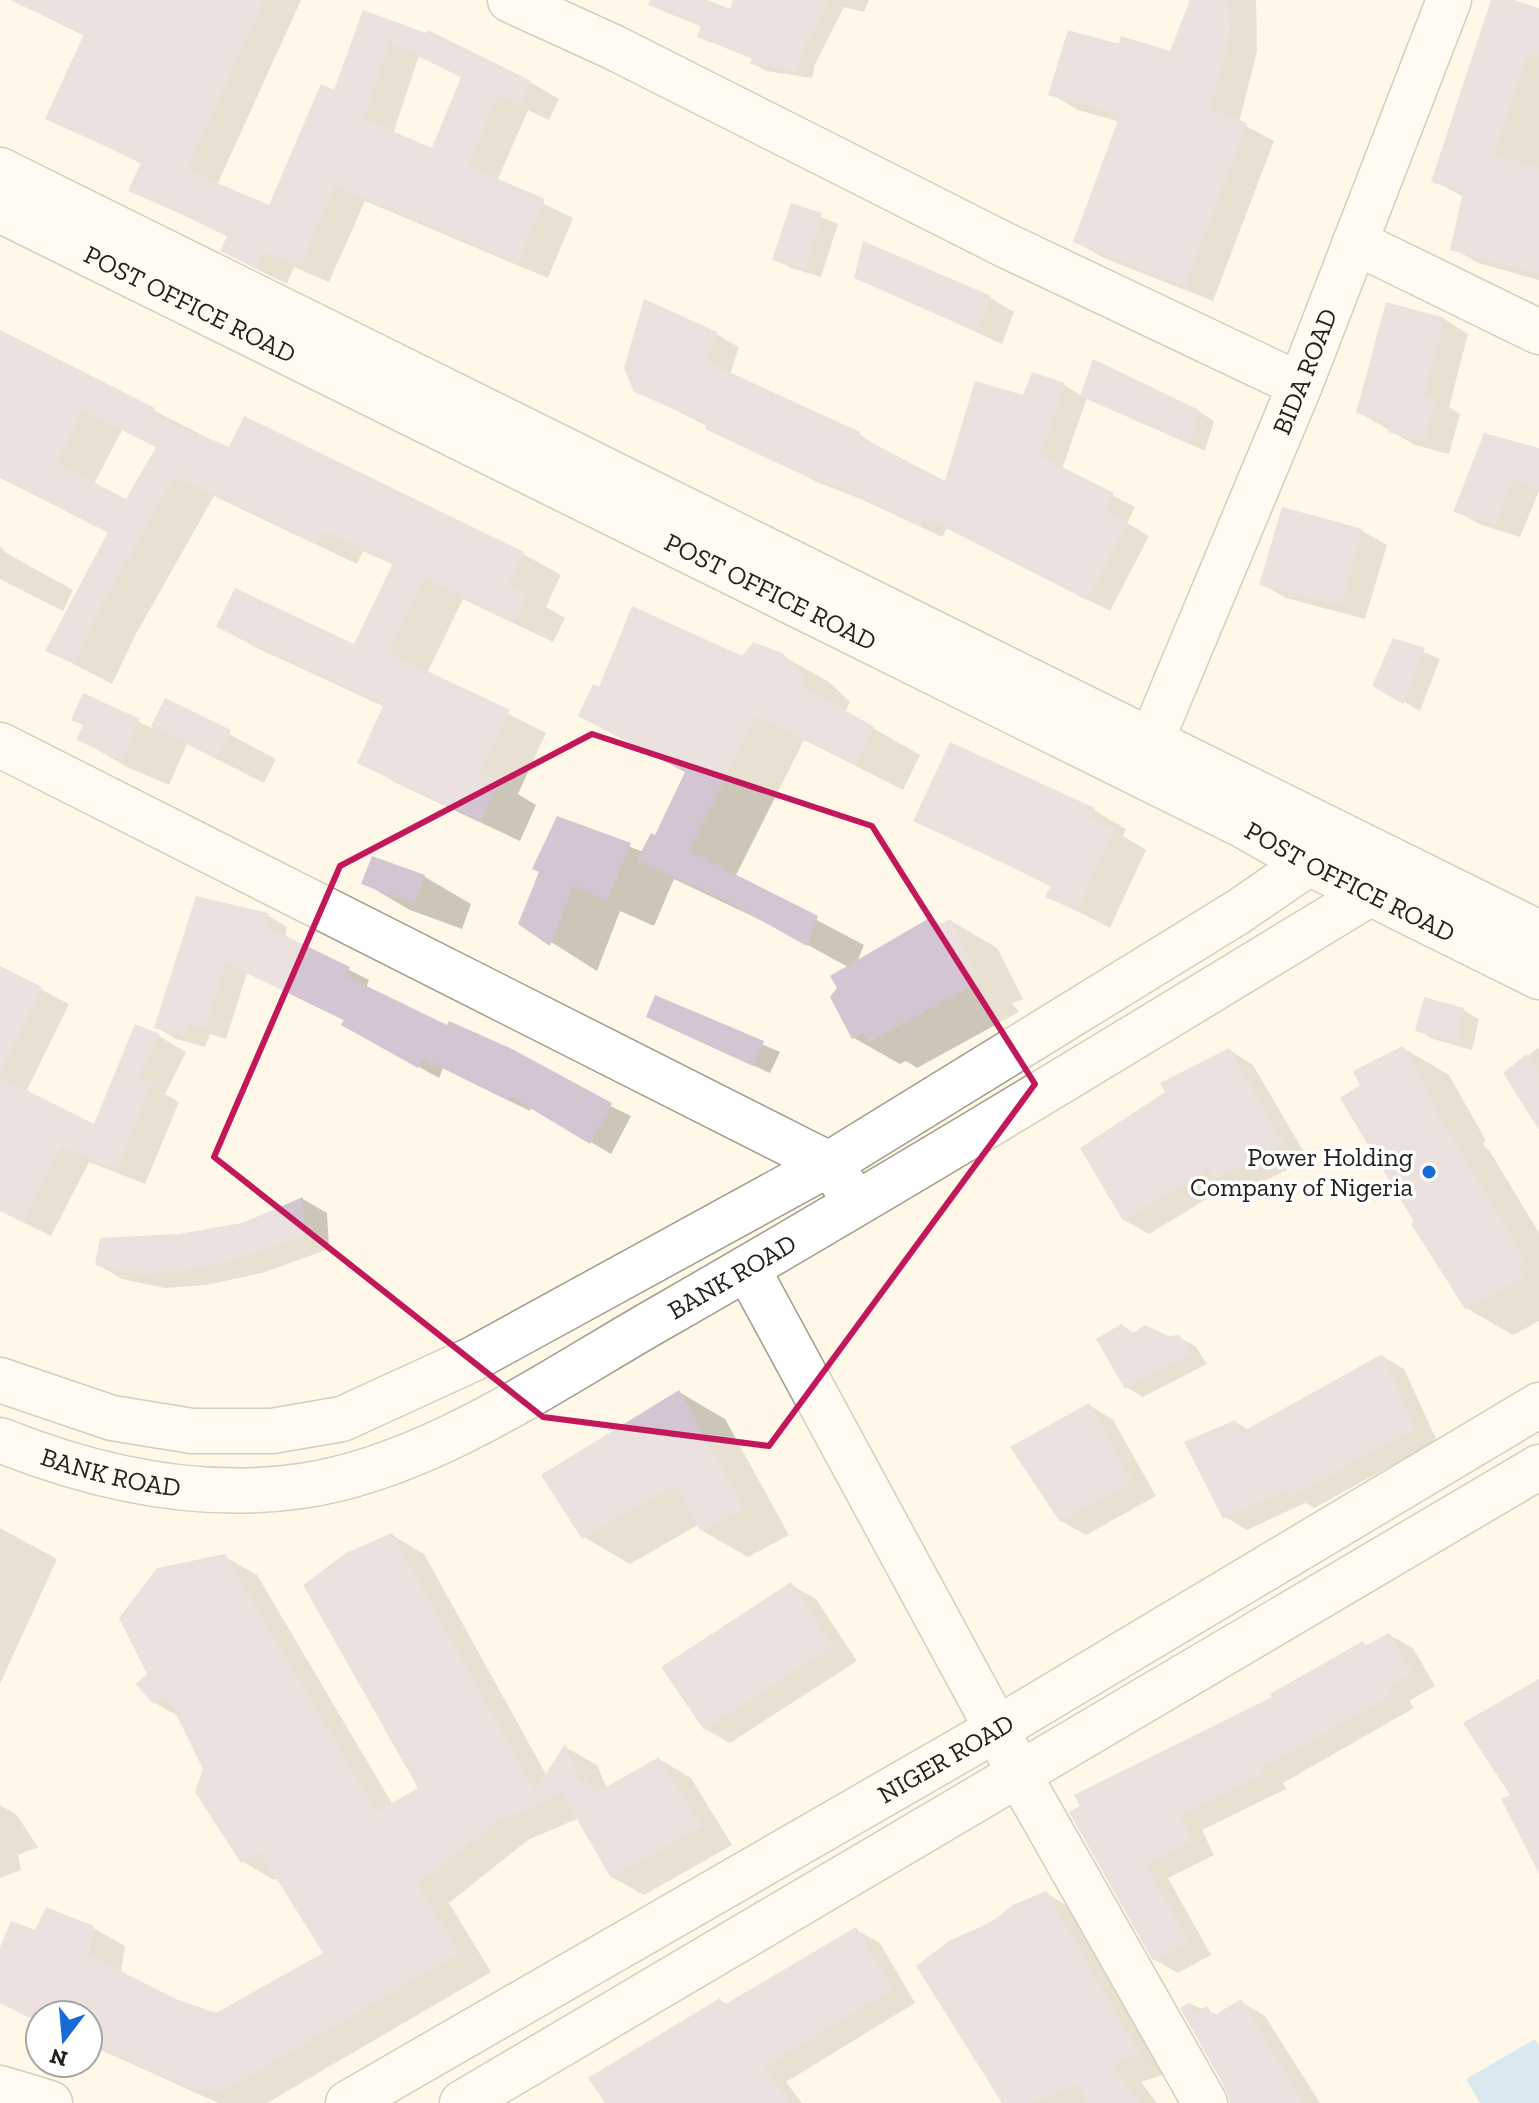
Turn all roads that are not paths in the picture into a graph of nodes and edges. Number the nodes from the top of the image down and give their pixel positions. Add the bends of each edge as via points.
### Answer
1 (510, 0) edge
2 (1449, 0) edge
3 (0, 170) edge
4 (0, 210) edge
5 (1355, 242) junction
6 (1539, 332) edge
7 (1300, 385) junction
8 (1152, 739) junction
9 (0, 745) edge
10 (1244, 826) junction
11 (1345, 837) junction
12 (1311, 864) junction
13 (1404, 866) junction
14 (1371, 893) junction
15 (1238, 912) junction
16 (1539, 933) edge
17 (1539, 977) edge
18 (829, 1164) junction
19 (858, 1204) junction
20 (747, 1268) junction
21 (0, 1380) edge
22 (1539, 1405) edge
23 (0, 1440) edge
24 (1458, 1454) junction
25 (1539, 1467) edge
26 (1484, 1498) junction
27 (997, 1729) junction
28 (1019, 1775) junction
29 (0, 2088) edge
30 (50, 2103) edge
31 (348, 2103) edge
32 (462, 2103) edge
33 (1205, 2103) edge

1 - 7 street
2 - 5 street, BIDA ROAD
3 - 8 street, POST OFFICE ROAD
4 - 10 street, POST OFFICE ROAD
5 - 6 street
5 - 7 street, BIDA ROAD
7 - 8 street, BIDA ROAD
8 - 11 street, POST OFFICE ROAD
9 - 18 street
10 - 12 street, POST OFFICE ROAD
10 - 15 street via 1248,848
11 - 12 street, BANK ROAD
11 - 13 street, POST OFFICE ROAD
12 - 14 street, POST OFFICE ROAD
12 - 15 street, BANK ROAD
13 - 14 street, BANK ROAD
13 - 16 street, POST OFFICE ROAD
14 - 17 street, POST OFFICE ROAD
14 - 19 street, BANK ROAD
15 - 18 street, BANK ROAD
18 - 19 street
18 - 21 street, BANK ROAD via 473,1359 342,1419 272,1431 192,1431 112,1418
19 - 20 street, BANK ROAD
20 - 23 street, BANK ROAD via 477,1423 383,1465 301,1486 202,1489 116,1479
20 - 27 street
22 - 24 street, NIGER ROAD
24 - 26 street
24 - 27 street, NIGER ROAD
25 - 26 street, NIGER ROAD
26 - 28 street, NIGER ROAD
27 - 28 street
27 - 31 street, NIGER ROAD
28 - 32 street, NIGER ROAD
28 - 33 street
29 - 30 street

